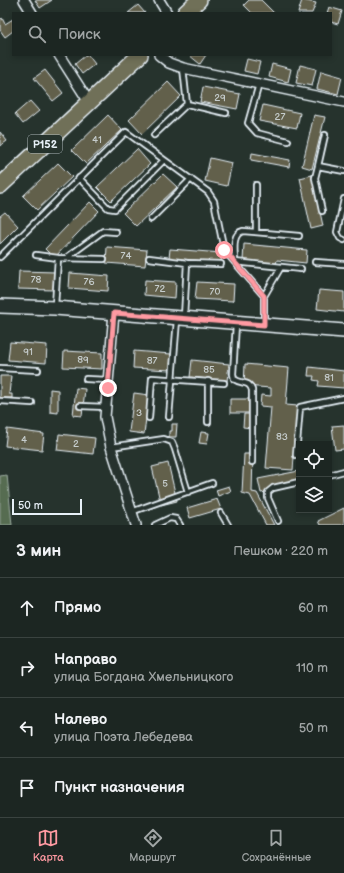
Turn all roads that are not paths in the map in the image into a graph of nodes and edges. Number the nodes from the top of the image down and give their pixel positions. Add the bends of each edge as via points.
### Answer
1 (24, 0) edge
2 (159, 0) edge
3 (31, 12) edge
4 (167, 12) edge
5 (60, 56) edge
6 (139, 56) edge
7 (160, 56) edge
8 (183, 68) junction
9 (259, 84) junction
10 (89, 102) junction
11 (344, 102) edge
12 (187, 104) junction
13 (226, 113) dead end
14 (154, 135) dead end
15 (325, 135) dead end
16 (288, 141) dead end
17 (164, 160) junction
18 (318, 166) junction
19 (344, 171) edge
20 (79, 178) junction
21 (191, 179) junction
22 (2, 180) edge
23 (256, 185) dead end
24 (344, 199) edge
25 (322, 210) dead end
26 (151, 219) dead end
27 (116, 232) dead end
28 (256, 232) junction
29 (299, 236) dead end
30 (344, 240) edge
31 (36, 255) dead end
32 (0, 257) edge
33 (58, 258) junction
34 (66, 258) junction
35 (149, 258) dead end
36 (104, 259) dead end
37 (235, 262) junction
38 (315, 262) dead end
39 (187, 263) junction
40 (221, 264) dead end
41 (344, 264) edge
42 (281, 267) junction
43 (301, 269) dead end
44 (264, 296) junction
45 (0, 306) edge
46 (55, 308) junction
47 (114, 313) junction
48 (181, 318) junction
49 (236, 323) junction
50 (264, 325) junction
51 (344, 331) edge
52 (0, 368) edge
53 (38, 370) dead end
54 (172, 378) junction
55 (86, 379) dead end
56 (108, 380) junction
57 (208, 381) junction
58 (224, 383) dead end
59 (344, 398) edge
60 (0, 401) edge
61 (32, 402) dead end
62 (80, 406) dead end
63 (106, 407) junction
64 (169, 417) dead end
65 (149, 418) dead end
66 (208, 422) dead end
67 (297, 441) edge
68 (110, 446) junction
69 (252, 462) dead end
70 (344, 471) edge
71 (332, 474) edge
72 (212, 483) dead end
73 (296, 483) edge
74 (188, 492) junction
75 (131, 512) junction
76 (221, 513) dead end
77 (278, 521) dead end
78 (136, 525) edge
79 (155, 525) edge
80 (180, 525) edge
81 (228, 525) edge

1 - 3 street
2 - 4 street
5 - 10 street
6 - 10 main road, Р152
7 - 8 street via 169,63
8 - 9 street
8 - 12 lane
9 - 11 street
9 - 16 lane via 248,123 257,132
10 - 22 main road, Р152
12 - 13 lane
12 - 14 lane
15 - 18 lane
17 - 20 lane via 126,132
17 - 20 lane via 115,209 108,208
17 - 21 lane
18 - 19 lane
18 - 25 lane via 315,178
20 - 32 lane
21 - 26 lane
21 - 37 lane via 208,192 214,201 224,250
23 - 28 lane
24 - 30 lane via 337,232
27 - 34 lane via 103,231
28 - 29 lane
28 - 37 lane via 243,230 236,236
31 - 33 lane
33 - 34 lane
33 - 46 lane
34 - 36 lane
35 - 39 lane
37 - 42 lane
37 - 44 lane
38 - 41 lane
39 - 40 lane
39 - 48 lane
42 - 43 lane
42 - 44 lane
44 - 50 lane
45 - 46 main road
46 - 47 main road
47 - 48 main road
47 - 56 street
48 - 49 main road
48 - 54 lane
49 - 50 main road
49 - 69 lane via 233,374 234,379 248,383 252,390
50 - 51 main road
52 - 53 lane
54 - 57 lane
54 - 64 lane
54 - 65 lane via 152,378
55 - 56 lane
56 - 63 street
57 - 58 lane
57 - 66 lane
59 - 67 lane via 300,407
60 - 61 lane
62 - 63 lane
63 - 68 street via 105,417
68 - 74 lane via 164,439 172,442
68 - 75 street
70 - 71 lane
72 - 74 lane
73 - 77 lane via 273,488 268,492
74 - 75 lane
75 - 78 street
76 - 81 lane
79 - 80 lane via 170,518 176,519

